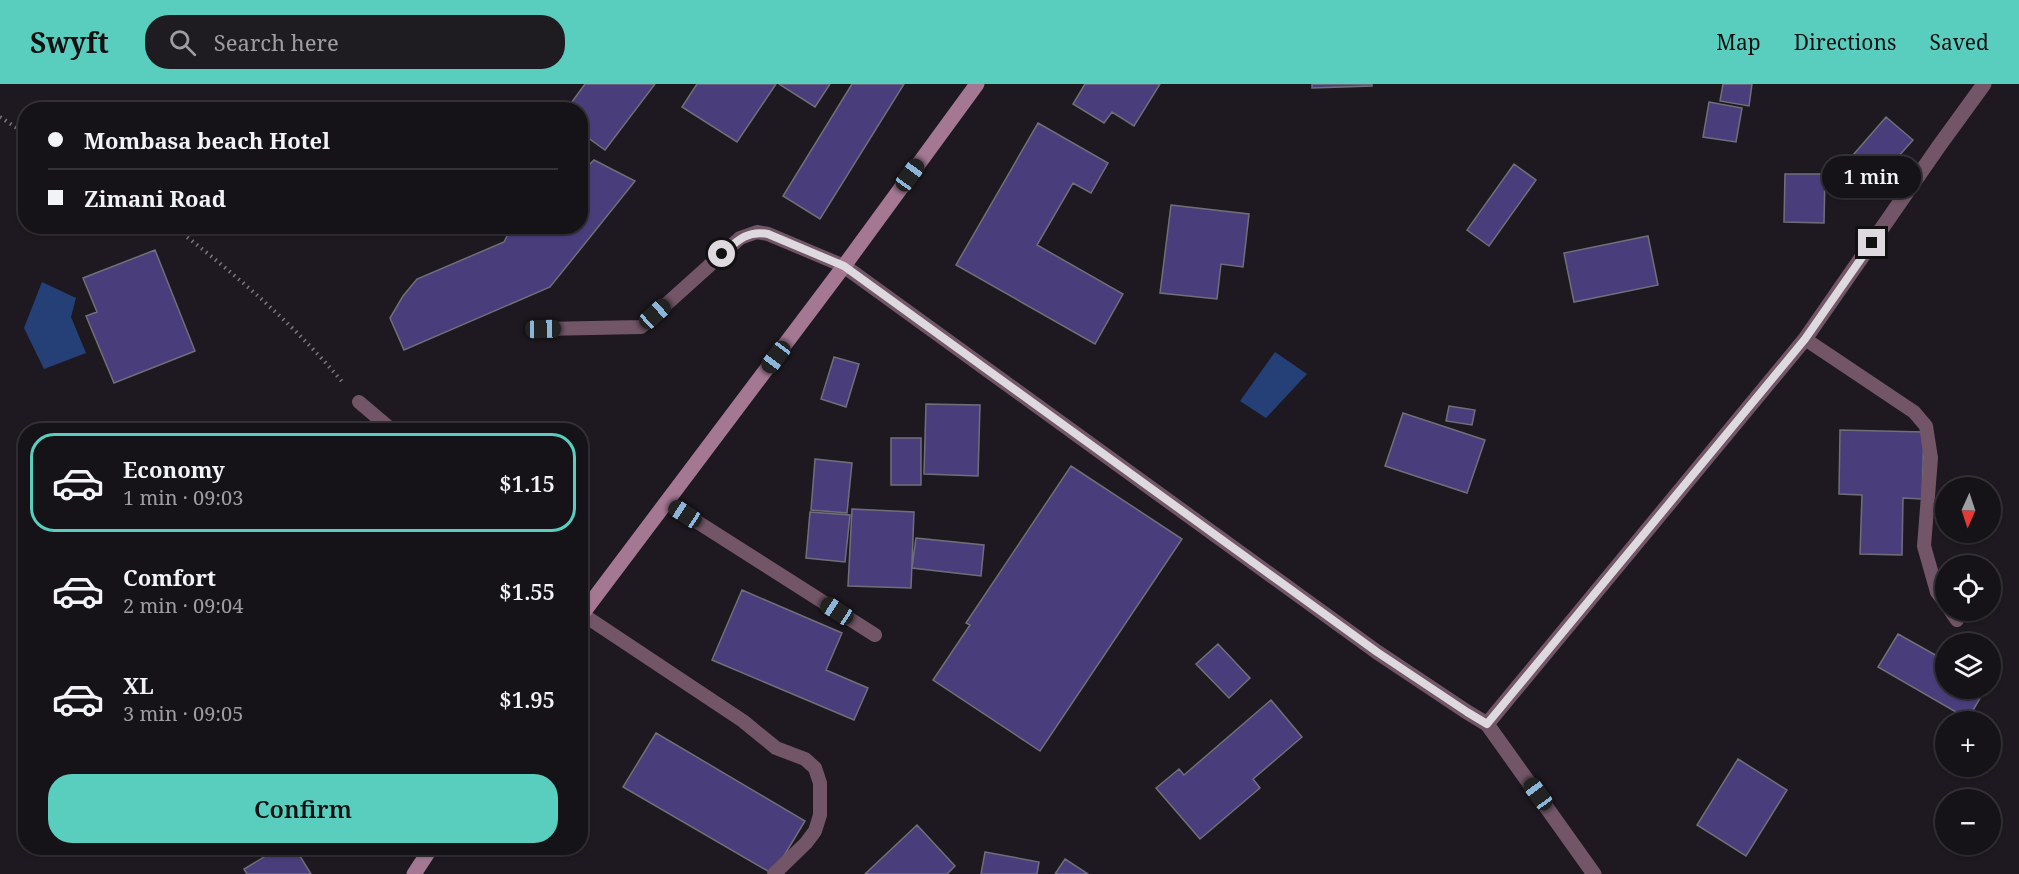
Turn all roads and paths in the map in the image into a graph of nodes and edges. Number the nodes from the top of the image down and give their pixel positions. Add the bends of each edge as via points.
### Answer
1 (977, 84) edge
2 (1984, 84) edge
3 (0, 117) edge
4 (18, 129) edge
5 (183, 234) edge
6 (844, 266) junction
7 (543, 329) dead end
8 (1805, 339) junction
9 (359, 402) joint
10 (384, 423) edge
11 (666, 502) junction
12 (1935, 585) edge
13 (588, 603) edge
14 (588, 613) edge
15 (875, 635) dead end
16 (1487, 724) junction
17 (426, 855) edge
18 (414, 874) edge
19 (774, 874) edge
20 (1594, 874) edge

1 - 6 main road
2 - 8 street
3 - 4 path
5 - 9 path via 300,333
6 - 7 lane via 757,232 740,238 641,327
6 - 11 main road
6 - 16 street via 1377,652
8 - 12 lane via 1914,412 1926,426 1931,458 1924,546
8 - 16 street
9 - 10 lane
11 - 13 main road
11 - 15 lane
14 - 19 lane via 776,748 805,759 815,768 820,783 820,815 815,831
16 - 20 street
17 - 18 main road

